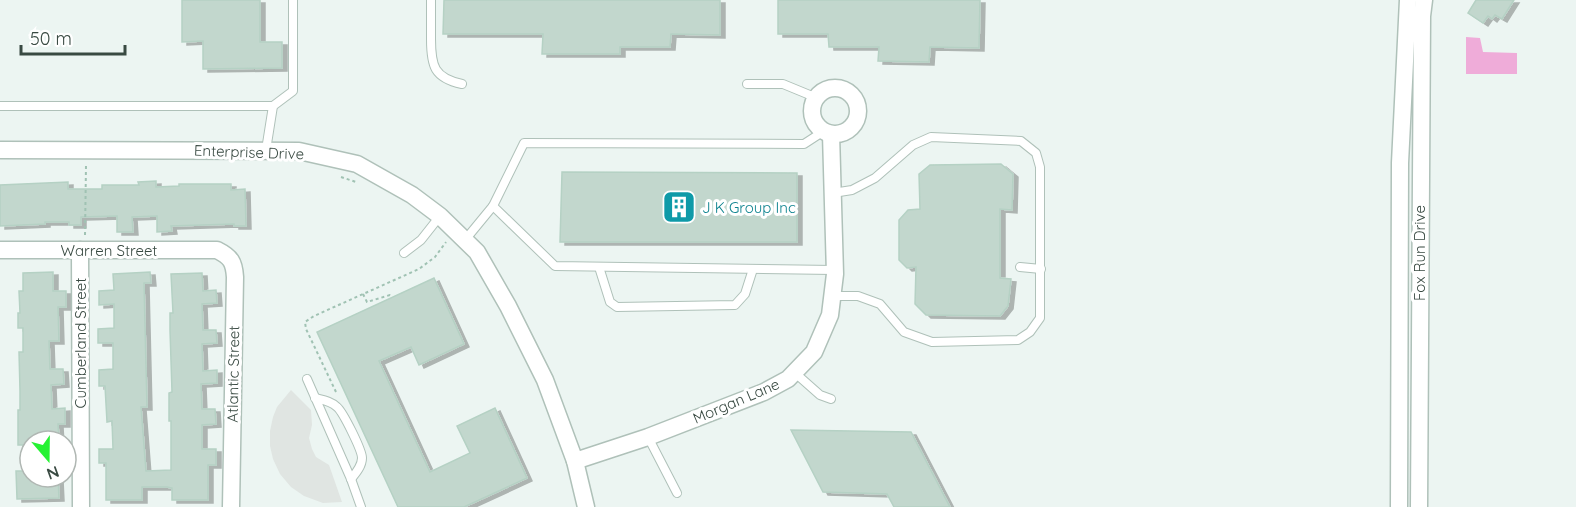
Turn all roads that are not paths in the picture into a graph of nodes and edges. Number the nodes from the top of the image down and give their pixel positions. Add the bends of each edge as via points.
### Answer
1 (293, 0) edge
2 (431, 0) edge
3 (1408, 0) edge
4 (1424, 0) edge
5 (462, 84) dead end
6 (747, 84) dead end
7 (817, 98) junction
8 (0, 105) edge
9 (273, 106) junction
10 (828, 132) junction
11 (0, 150) edge
12 (266, 150) junction
13 (833, 193) junction
14 (493, 206) junction
15 (435, 222) junction
16 (465, 240) junction
17 (0, 250) edge
18 (86, 250) junction
19 (217, 250) joint
20 (404, 253) dead end
21 (599, 267) junction
22 (1020, 267) dead end
23 (753, 269) junction
24 (1041, 269) junction
25 (834, 270) junction
26 (832, 296) junction
27 (794, 372) junction
28 (307, 379) dead end
29 (315, 398) junction
30 (831, 399) dead end
31 (648, 437) junction
32 (575, 461) junction
33 (351, 479) junction
34 (676, 493) dead end
35 (81, 507) edge
36 (231, 507) edge
37 (361, 507) edge
38 (586, 507) edge
39 (1399, 507) edge
40 (1419, 507) edge

1 - 9 lane via 293,91
2 - 5 lane via 434,68 450,82
3 - 39 street, Fox Run Drive via 1401,163
4 - 40 street, Fox Run Drive
6 - 7 lane via 783,84
7 - 10 street via 813,115 818,126
7 - 10 street via 835,88 855,99 858,115 852,126 840,134
8 - 9 lane
9 - 12 lane
10 - 13 street, Morgan Lane
10 - 14 lane via 804,144 524,143
11 - 12 street, Enterprise Drive
12 - 15 street, Enterprise Drive via 299,151 357,164 412,195
13 - 24 lane via 852,190 875,178 931,137 1021,141 1036,153 1040,167
13 - 25 street, Morgan Lane
14 - 16 lane
14 - 21 lane via 555,266
15 - 16 street, Enterprise Drive
15 - 20 lane
16 - 32 street, Enterprise Drive via 477,252 514,316 545,380
17 - 18 street, Warren Street
18 - 19 street, Warren Street
18 - 35 street, Cumberland Street
19 - 36 street, Atlantic Street via 230,256 235,277
21 - 23 lane
21 - 23 lane via 610,302 617,307 735,305 745,294
22 - 24 lane
23 - 25 lane
24 - 26 lane via 1040,318 1018,340 932,342 904,332 880,304 858,296
25 - 26 street, Morgan Lane
26 - 27 street, Morgan Lane via 830,315 814,352
27 - 30 lane via 820,395
27 - 31 street, Morgan Lane via 764,392
28 - 29 lane
29 - 33 lane
29 - 33 lane via 340,409 358,446 362,458
31 - 32 street, Morgan Lane
31 - 34 lane
32 - 38 street, Enterprise Drive
33 - 37 lane

